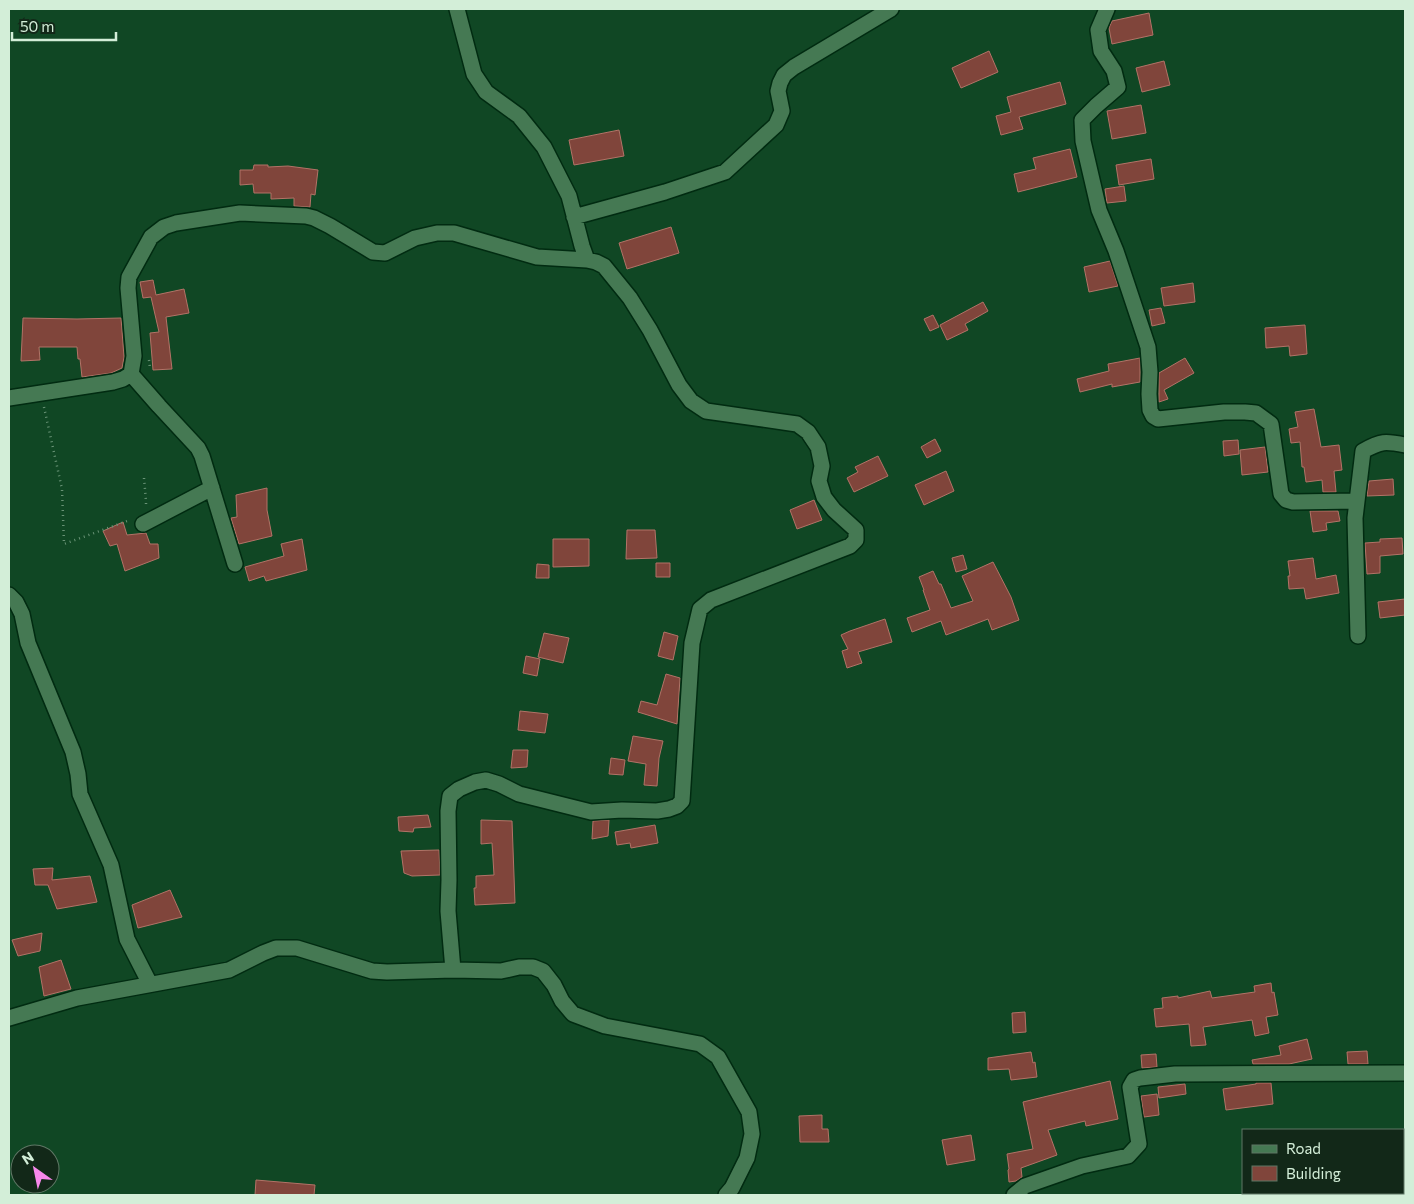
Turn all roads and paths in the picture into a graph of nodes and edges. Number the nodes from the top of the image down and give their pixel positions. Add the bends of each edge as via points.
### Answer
1 (457, 9) edge
2 (891, 9) edge
3 (1107, 9) edge
4 (574, 217) junction
5 (587, 260) junction
6 (149, 358) dead end
7 (150, 368) dead end
8 (132, 374) junction
9 (41, 393) junction
10 (9, 398) edge
11 (1405, 445) edge
12 (144, 478) dead end
13 (212, 488) junction
14 (1357, 501) junction
15 (143, 524) junction
16 (235, 564) dead end
17 (9, 595) edge
18 (1358, 636) dead end
19 (453, 970) junction
20 (150, 984) junction
21 (9, 1018) edge
22 (1405, 1073) edge
23 (726, 1195) edge
24 (1014, 1195) edge

1 - 4 street via 474,74 486,92 519,116 544,148 569,196
2 - 4 street via 784,75 778,91 782,111 776,125 725,172
3 - 14 street via 1098,30 1101,51 1114,71 1118,87 1082,120 1083,141 1099,210 1148,347 1150,410 1153,416 1158,419 1224,412 1256,413 1271,424 1281,494 1286,500
4 - 5 street
5 - 8 street via 537,257 454,233 437,233 416,238 385,253 373,252 330,226 306,216 240,213 176,223 151,237 129,277 134,356
5 - 19 street via 604,266 630,298 691,401 706,411 797,424 808,432 818,447 822,466 819,481 824,497 856,530 856,540 850,546 711,600 700,609 692,643 682,800 677,806 657,811 591,812 519,794 486,780 459,789 450,796 448,911
6 - 7 path
8 - 9 street via 113,382
8 - 13 street via 198,448
9 - 10 street
9 - 15 path via 62,489 64,544 133,519
11 - 14 street via 1389,441 1363,451
12 - 15 path
13 - 15 street
13 - 16 street
14 - 18 street
17 - 20 street via 22,614 28,643 73,752 80,794 110,865 127,938
19 - 20 street via 372,971 297,948 276,948 230,970
19 - 23 street via 501,971 533,967 543,971 573,1014 605,1026 700,1044 718,1057 749,1112 752,1134 747,1158
20 - 21 street via 77,998
22 - 24 street via 1175,1074 1140,1078 1134,1080 1130,1087 1139,1144 1128,1156 1082,1166 1026,1186

